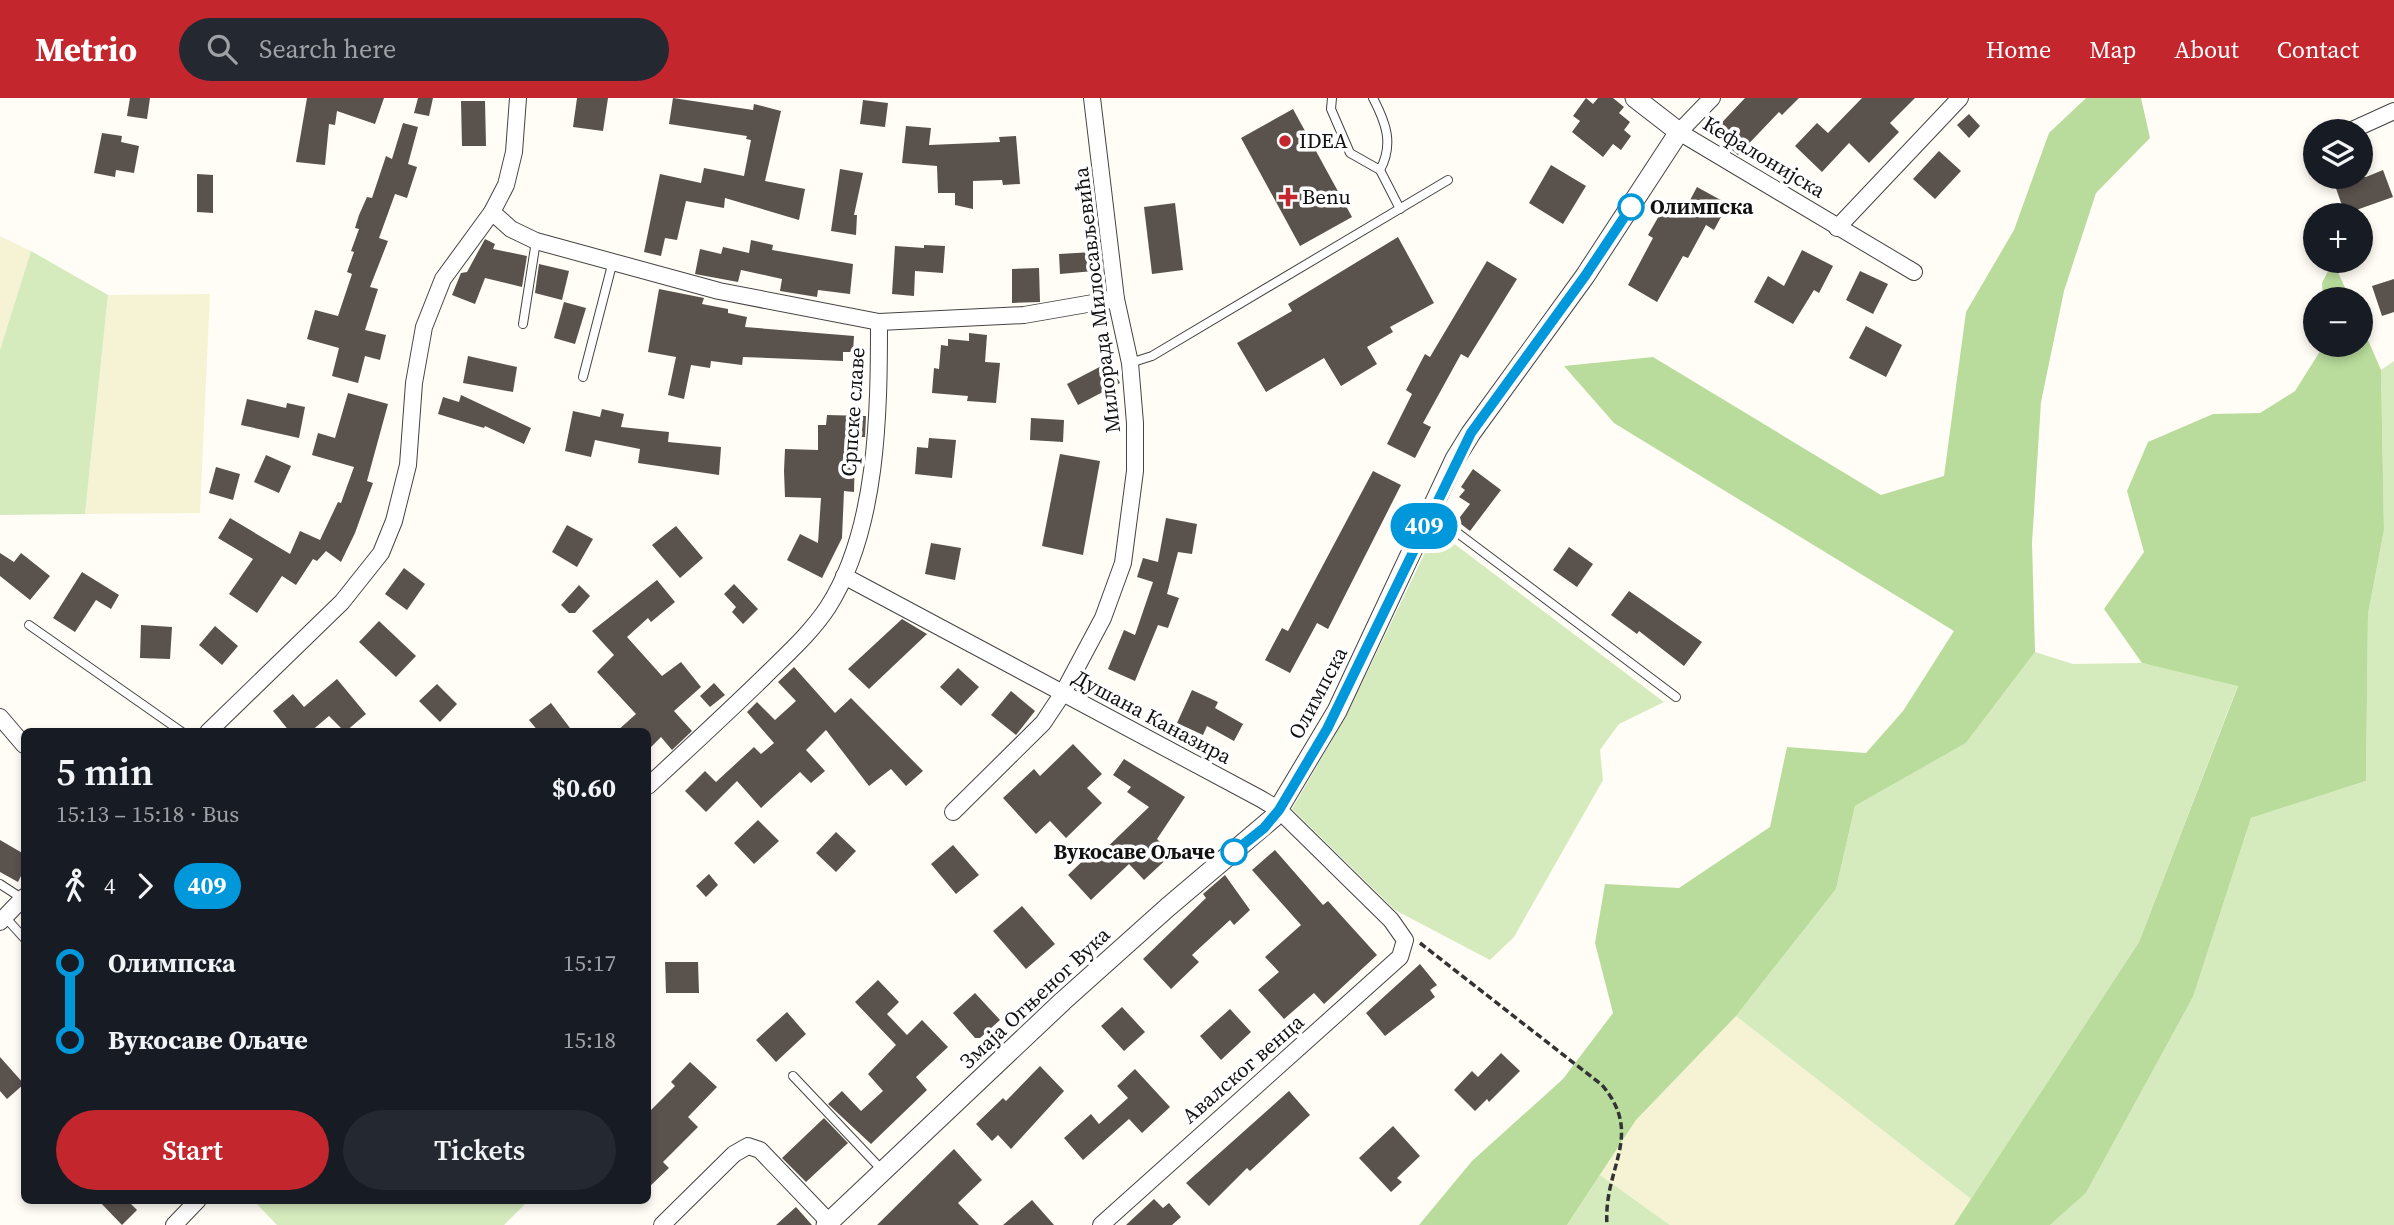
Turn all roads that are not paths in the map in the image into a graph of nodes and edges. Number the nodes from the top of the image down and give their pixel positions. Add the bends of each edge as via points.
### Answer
1 (518, 98) edge
2 (1092, 98) edge
3 (1332, 98) edge
4 (1373, 98) edge
5 (1635, 98) edge
6 (1712, 98) edge
7 (1960, 98) edge
8 (2394, 111) edge
9 (2373, 121) edge
10 (1679, 132) junction
11 (1380, 170) junction
12 (1448, 180) dead end
13 (1400, 209) junction
14 (492, 212) junction
15 (1837, 228) junction
16 (536, 241) junction
17 (613, 261) junction
18 (1914, 272) dead end
19 (1116, 299) junction
20 (879, 322) junction
21 (523, 324) dead end
22 (1130, 363) junction
23 (583, 377) dead end
24 (1430, 513) junction
25 (844, 576) junction
26 (29, 625) dead end
27 (1063, 693) junction
28 (1676, 697) dead end
29 (0, 717) edge
30 (176, 728) edge
31 (212, 728) edge
32 (21, 742) edge
33 (651, 783) edge
34 (1279, 810) junction
35 (953, 811) dead end
36 (0, 884) edge
37 (21, 896) edge
38 (21, 901) edge
39 (2, 919) edge
40 (21, 935) edge
41 (1405, 940) joint
42 (793, 1076) dead end
43 (884, 1171) junction
44 (194, 1204) edge
45 (827, 1224) edge
46 (174, 1225) edge
47 (662, 1225) edge
48 (1101, 1225) edge

1 - 14 street via 512,163
2 - 19 street, Милорада Милосављевића
3 - 11 lane via 1331,109 1350,153
4 - 11 lane via 1389,138 1389,153
5 - 10 street, Кефалонијска
6 - 10 street
7 - 15 street
8 - 9 street
10 - 15 street, Кефалонијска
10 - 24 street, Олимпска via 1585,276 1485,410
11 - 13 lane
12 - 13 lane
13 - 22 lane via 1152,356
14 - 16 street, Српске славе via 511,229
14 - 31 street via 453,261 424,327 408,465 381,553 342,602
15 - 18 street, Кефалонијска
16 - 17 street, Српске славе
16 - 21 lane
17 - 20 street, Српске славе via 719,291
17 - 23 lane
19 - 20 street via 1024,315
19 - 22 street, Милорада Милосављевића
20 - 25 street, Српске славе via 871,474
22 - 27 street, Милорада Милосављевића via 1135,471 1123,563 1103,618
24 - 28 lane
24 - 34 street, Олимпска via 1337,711
25 - 27 street, Душана Каназира
25 - 33 street, Српске славе via 827,608 793,648
26 - 30 lane
27 - 34 street, Душана Каназира
27 - 35 street, Милорада Милосављевића via 1043,723
29 - 32 street
34 - 41 street, Душана Каназира via 1391,920
34 - 43 street, Змаја Огњеног Вука via 1264,828 1063,1001
36 - 37 lane
38 - 39 street
39 - 40 lane
41 - 48 street, Авалског венца via 1400,957
42 - 43 lane
43 - 45 street, Змаја Огњеног Вука
44 - 46 street
45 - 47 street via 760,1150 748,1146 734,1154

